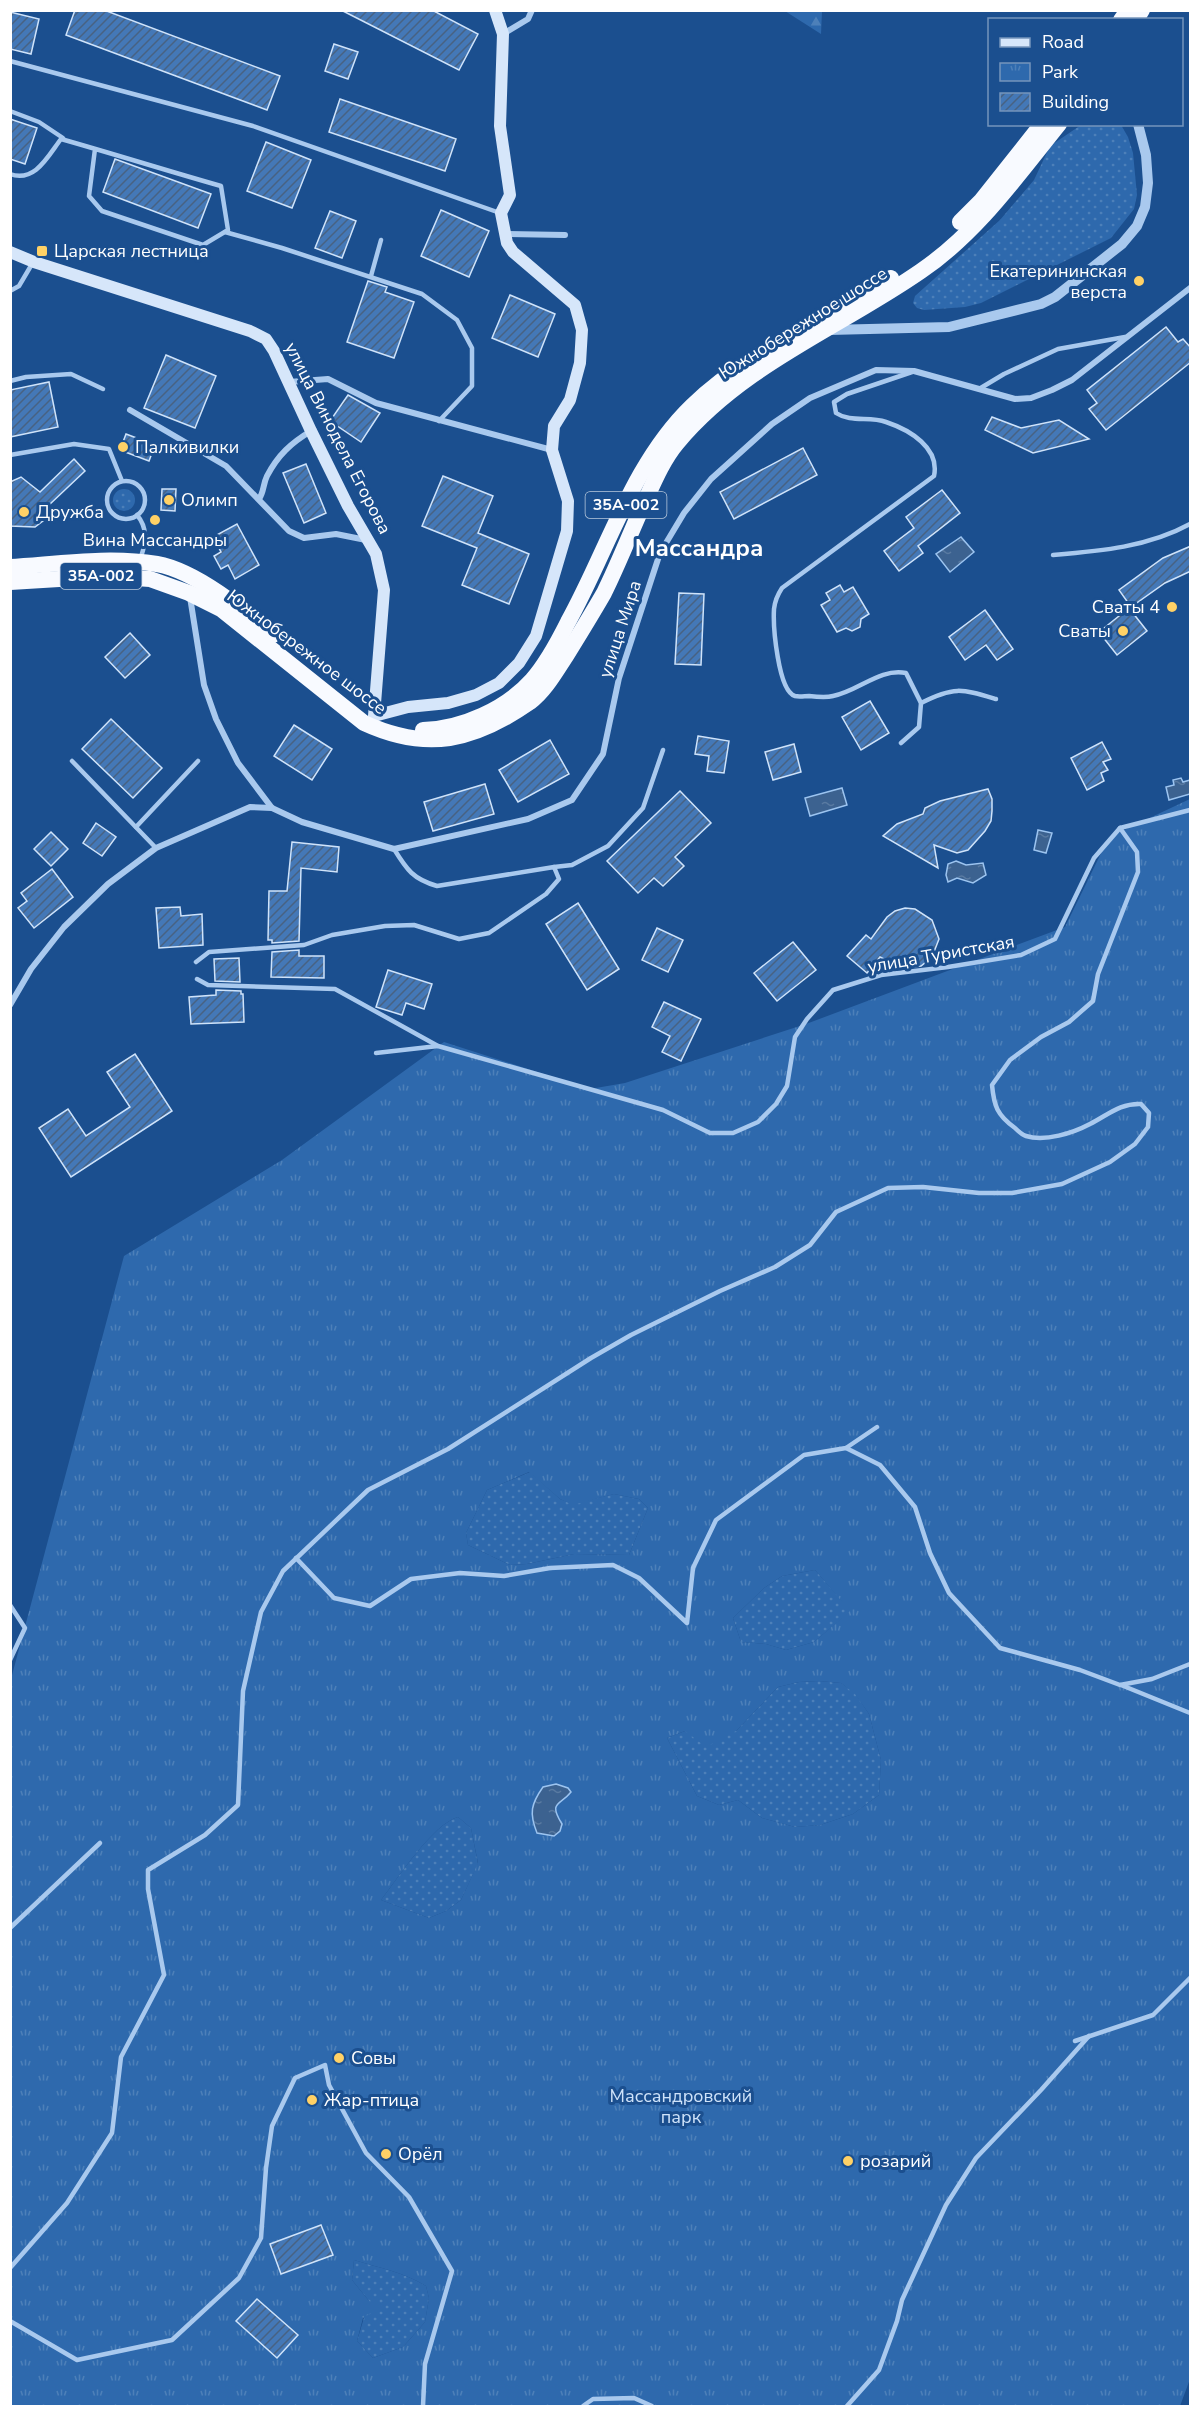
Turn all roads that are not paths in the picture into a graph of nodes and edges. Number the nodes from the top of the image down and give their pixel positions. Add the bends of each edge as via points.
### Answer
1 (495, 10) edge
2 (532, 10) edge
3 (503, 34) junction
4 (10, 61) edge
5 (10, 111) edge
6 (1040, 126) edge
7 (1047, 126) edge
8 (1057, 126) edge
9 (1139, 126) edge
10 (68, 141) junction
11 (1029, 141) junction
12 (95, 149) junction
13 (10, 174) edge
14 (501, 213) junction
15 (225, 232) junction
16 (506, 234) junction
17 (565, 235) dead end
18 (381, 240) dead end
19 (10, 252) edge
20 (34, 261) junction
21 (371, 276) junction
22 (1191, 288) edge
23 (10, 291) edge
24 (822, 330) junction
25 (1128, 337) junction
26 (914, 371) junction
27 (10, 381) edge
28 (289, 382) junction
29 (103, 389) dead end
30 (978, 390) junction
31 (130, 410) dead end
32 (439, 421) junction
33 (310, 431) junction
34 (552, 450) junction
35 (10, 455) edge
36 (122, 481) junction
37 (259, 499) junction
38 (137, 515) junction
39 (1191, 524) edge
40 (370, 541) junction
41 (1053, 555) dead end
42 (140, 563) junction
43 (10, 567) edge
44 (10, 582) edge
45 (189, 593) junction
46 (996, 699) dead end
47 (921, 703) junction
48 (374, 716) junction
49 (901, 743) dead end
50 (663, 750) dead end
51 (72, 761) dead end
52 (198, 761) dead end
53 (272, 808) junction
54 (1191, 810) edge
55 (136, 827) junction
56 (1120, 828) junction
57 (156, 848) junction
58 (394, 849) junction
59 (554, 867) junction
60 (196, 962) dead end
61 (197, 979) dead end
62 (10, 1005) edge
63 (438, 1046) junction
64 (376, 1053) dead end
65 (877, 1427) dead end
66 (846, 1448) junction
67 (296, 1558) junction
68 (10, 1605) edge
69 (10, 1660) edge
70 (1191, 1664) edge
71 (1120, 1685) junction
72 (1191, 1713) edge
73 (100, 1843) dead end
74 (10, 1928) edge
75 (1191, 1978) edge
76 (1089, 2036) junction
77 (1075, 2041) dead end
78 (10, 2268) edge
79 (10, 2321) edge
80 (423, 2406) edge
81 (583, 2406) edge
82 (652, 2406) edge
83 (847, 2406) edge

1 - 3 main road
2 - 3 street via 528,19
3 - 14 main road via 500,126 510,195
4 - 14 lane via 252,126
5 - 10 lane via 39,122
6 - 11 highway, Южнобережное шоссе / 35А-002
7 - 11 street
8 - 24 highway, Южнобережное шоссе / 35А-002 via 992,207 924,269
9 - 24 street via 1148,183 1145,207 1137,226 1122,244 1055,297 949,327
10 - 12 lane
10 - 13 lane via 61,139 35,172 20,177
11 - 48 highway, Южнобережное шоссе / 35А-002 via 981,201 918,260 731,373 662,438 645,464 552,651 516,696 477,718 432,730 397,727
12 - 15 lane via 221,186 228,230
12 - 15 lane via 89,196 102,211 203,245
14 - 16 main road
15 - 21 lane
16 - 17 street
16 - 34 main road via 513,252 575,305 582,330 580,363 570,400 554,426
18 - 21 lane
19 - 20 main road, улица Винодела Егорова
20 - 23 lane via 19,286
20 - 28 main road, улица Винодела Егорова via 250,331 266,339
21 - 32 lane via 422,294 457,320 472,348 472,386
22 - 25 street, улица Мира
24 - 45 highway, Южнобережное шоссе / 35А-002 via 742,381 709,408 675,445 604,591 554,675 533,700 476,731 428,741 372,727 221,609
25 - 30 lane via 1058,349
25 - 30 street, улица Мира via 1072,380 1030,398 1015,399
26 - 30 street, улица Мира
26 - 47 lane via 847,394 834,402 836,413 885,422 915,436 932,453 934,476 782,588 777,596 775,618 781,676 787,690 795,696 833,696 894,671 906,673
26 - 58 street, улица Мира via 876,370 810,398 772,424 711,479 660,553 619,678 603,754 572,800 528,819
27 - 29 lane via 71,374
28 - 32 street via 328,379 376,403
28 - 33 main road, улица Винодела Егорова
31 - 37 street via 225,466
32 - 34 street
33 - 37 street via 291,442 280,455
33 - 40 main road, улица Винодела Егорова
34 - 48 main road via 568,501 567,531 536,636 519,663 499,684 476,695
35 - 36 lane via 74,444 109,449
36 - 38 lane via 135,483 143,492 144,505
36 - 38 lane via 112,487 107,504 119,518
37 - 40 street via 297,536 336,534
38 - 42 lane via 143,523 146,543
39 - 41 lane via 1173,534 1138,544
40 - 48 main road, улица Винодела Егорова via 384,590
42 - 43 highway, Южнобережное шоссе / 35А-002
42 - 48 highway, Южнобережное шоссе / 35А-002 via 169,568 224,597
44 - 45 highway, Южнобережное шоссе / 35А-002 via 108,576 150,579
45 - 53 street, улица Мира via 204,685 216,719 238,763
46 - 47 lane via 954,691
47 - 49 lane via 919,728
50 - 59 lane via 643,808 608,846 572,865
51 - 55 lane
52 - 55 lane
53 - 57 street via 250,807
53 - 58 street, улица Мира via 302,822
54 - 56 lane
55 - 57 lane
56 - 63 lane, улица Туристская via 1094,858 1055,939 1021,955 881,975 833,990 795,1037 787,1086 776,1104 759,1122 733,1133 710,1133 663,1110
56 - 67 lane via 1137,852 1138,872 1098,974 1093,1001 1069,1022 1010,1060 992,1085 994,1106 1026,1136 1069,1133 1111,1110 1141,1104 1149,1113 1148,1127 1135,1144 1110,1162 1062,1184 1001,1193 888,1188 836,1212 810,1245 775,1268 631,1335 448,1449 368,1490
57 - 62 street via 108,884 64,927 31,969
58 - 59 lane via 419,881 437,885
59 - 60 lane via 559,879 546,894 489,933 459,939 414,925 385,926 333,935 304,945 209,952
61 - 63 lane via 208,985 335,989
63 - 64 lane
65 - 66 lane
66 - 67 lane via 804,1455 716,1520 693,1568 687,1623 639,1578 613,1565 550,1568 504,1576 460,1573 411,1579 370,1606 334,1598
66 - 71 lane via 880,1465 915,1507 949,1593 1000,1648
67 - 78 lane via 283,1571 261,1612 243,1691 238,1805 205,1835 148,1870 148,1889 165,1975 121,2057 112,2133 67,2203
68 - 69 lane via 25,1628
70 - 71 lane via 1152,1679
71 - 72 lane
73 - 74 lane
75 - 76 lane via 1153,2015
76 - 77 lane
76 - 83 lane via 976,2158 946,2205 902,2300 879,2370
79 - 80 lane via 77,2360 172,2340 239,2278 261,2238 272,2126 295,2078 325,2065 329,2085 366,2153 410,2197 452,2271 425,2364
81 - 82 lane via 593,2398 634,2398

